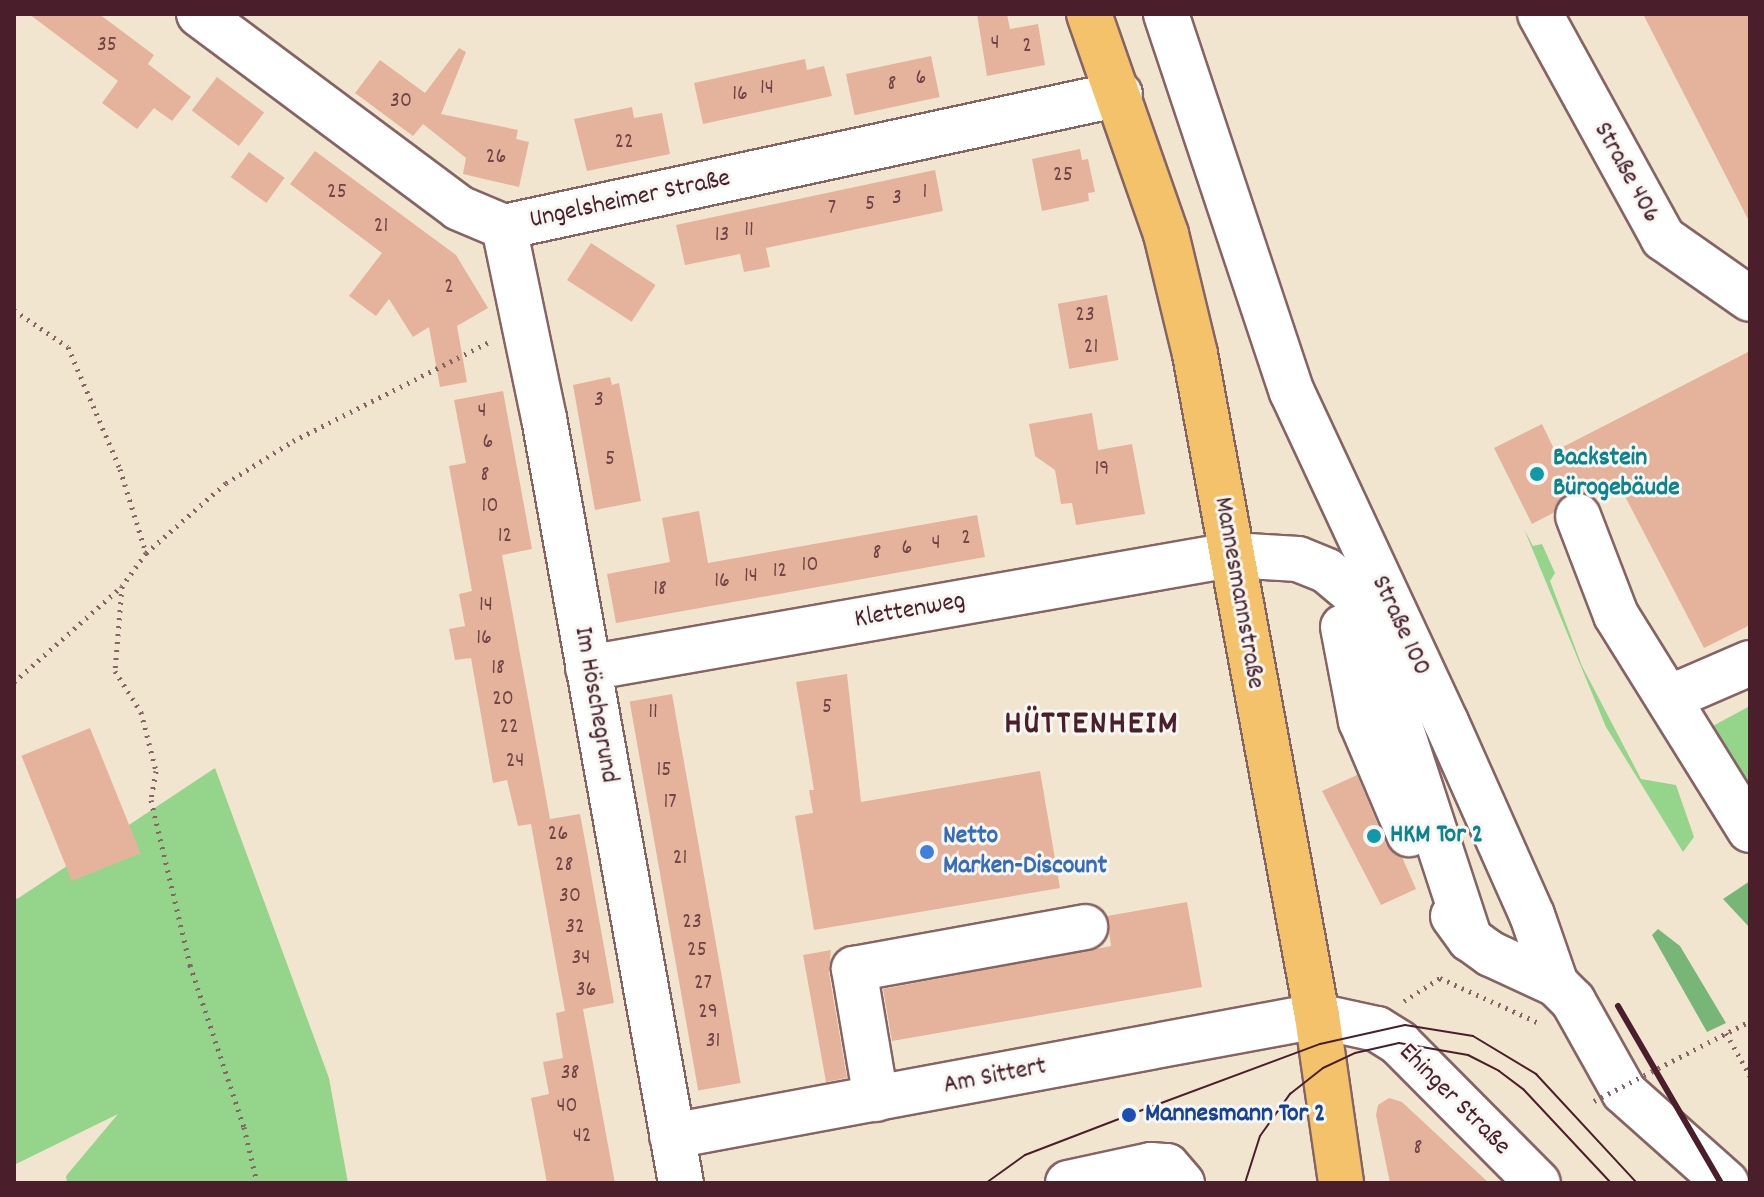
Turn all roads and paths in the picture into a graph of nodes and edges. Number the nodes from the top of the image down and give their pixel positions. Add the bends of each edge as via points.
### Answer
1 (199, 14) edge
2 (1089, 14) edge
3 (1166, 14) edge
4 (1540, 14) edge
5 (1120, 94) junction
6 (504, 227) junction
7 (1750, 299) edge
8 (14, 310) edge
9 (525, 324) junction
10 (1578, 516) dead end
11 (146, 553) junction
12 (1231, 555) junction
13 (122, 586) junction
14 (1750, 663) edge
15 (588, 668) junction
16 (14, 682) edge
17 (1675, 703) junction
18 (1750, 830) edge
19 (1085, 927) dead end
20 (1431, 986) dead end
21 (1549, 1003) junction
22 (1317, 1016) junction
23 (1750, 1021) edge
24 (1726, 1033) junction
25 (1750, 1076) edge
26 (876, 1099) junction
27 (1594, 1101) dead end
28 (672, 1136) junction
29 (257, 1183) edge
30 (681, 1183) edge
31 (1068, 1183) edge
32 (1182, 1183) edge
33 (1341, 1183) edge
34 (1538, 1183) edge
35 (1726, 1183) edge

1 - 6 street, Ungelsheimer Straße via 459,208
2 - 5 main road, Mannesmannstraße
3 - 21 street, Straße 100 via 1292,392 1532,915
4 - 7 street, Straße 406 via 1663,238
5 - 6 street, Ungelsheimer Straße
5 - 12 main road, Mannesmannstraße via 1166,234
6 - 9 street, Im Höschegrund
8 - 11 path via 68,347 120,469
9 - 11 path via 293,441 226,483
9 - 15 street, Im Höschegrund
10 - 17 street via 1616,615
11 - 13 path
12 - 15 street, Klettenweg
12 - 21 street, Klettenweg via 1298,559 1327,571 1339,597 1358,707 1377,768 1445,905 1470,939
12 - 22 main road, Mannesmannstraße
13 - 16 path
13 - 29 path via 115,671 141,712 156,771 151,800 190,965 244,1127
14 - 17 street via 1683,692
15 - 28 street, Im Höschegrund
17 - 18 street via 1680,720
19 - 26 street via 854,969
20 - 21 path via 1440,978 1524,1020
21 - 35 street, Straße 100 via 1573,1001 1624,1092
22 - 26 street, Am Sittert
22 - 33 main road, Mannesmannstraße
22 - 34 street, Ehinger Straße via 1377,1029 1399,1043
23 - 24 path, bridge
24 - 25 path
24 - 27 path, bridge
26 - 28 street, Am Sittert
28 - 30 street, Im Höschegrund
31 - 32 street via 1151,1165 1167,1166

